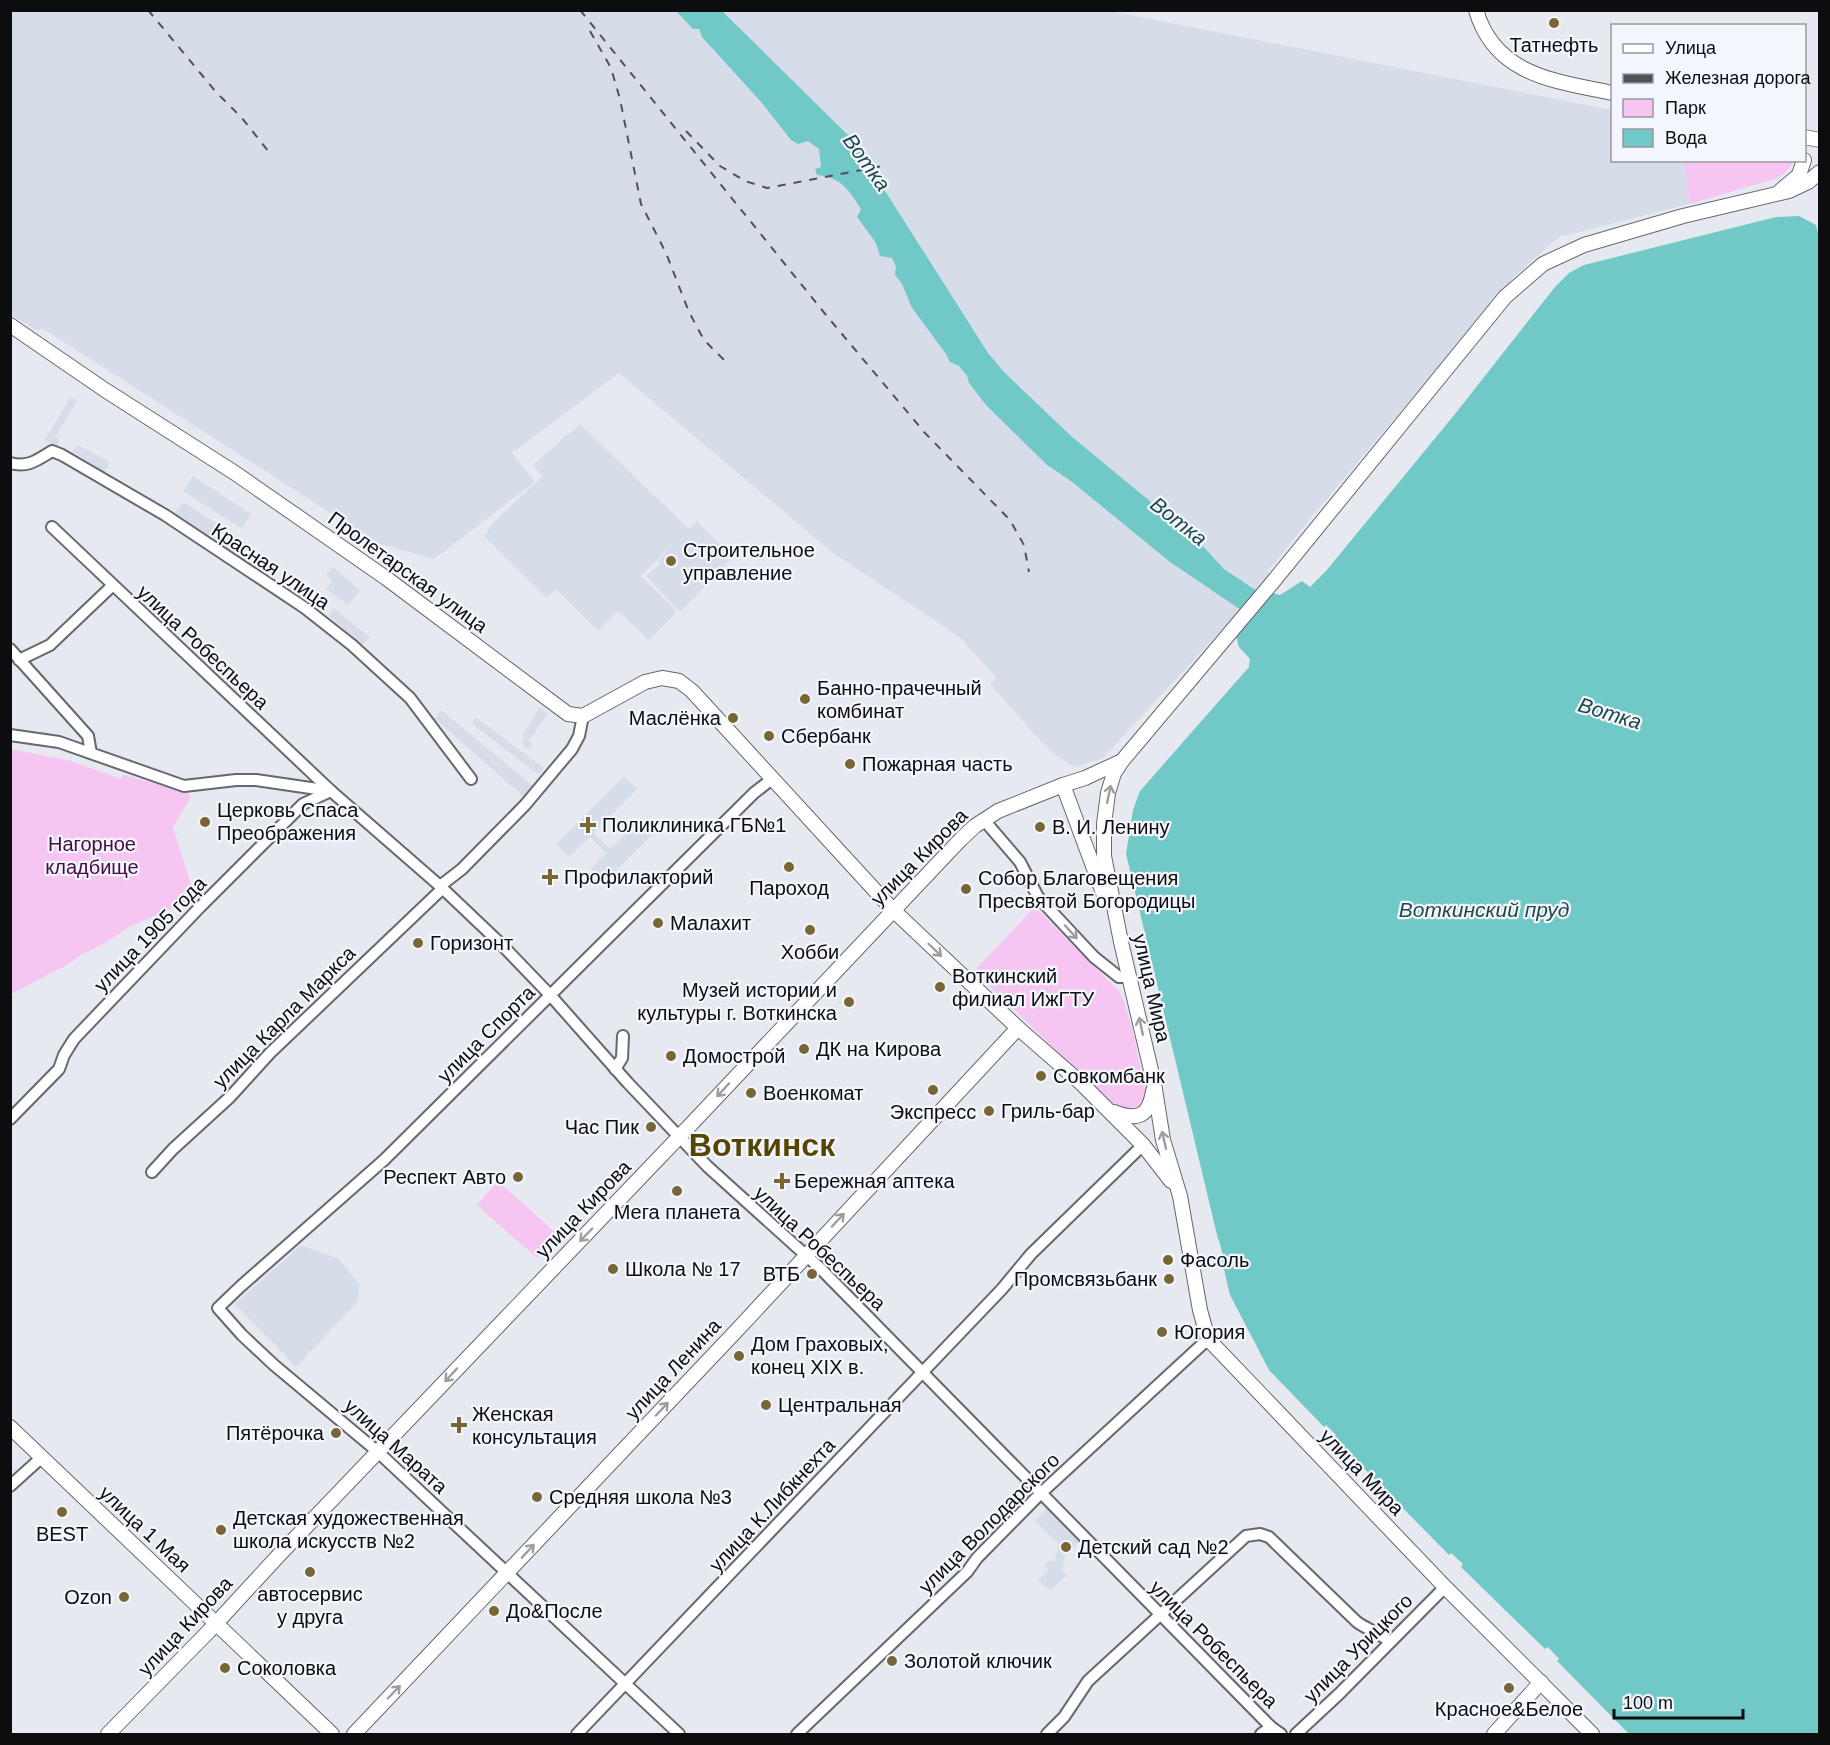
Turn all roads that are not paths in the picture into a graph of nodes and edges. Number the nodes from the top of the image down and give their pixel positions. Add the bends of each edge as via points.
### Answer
1 (1476, 10) edge
2 (1611, 93) edge
3 (1803, 162) edge
4 (1820, 172) edge
5 (1775, 195) junction
6 (10, 325) edge
7 (10, 463) edge
8 (52, 528) dead end
9 (112, 586) junction
10 (10, 649) edge
11 (20, 660) junction
12 (583, 716) junction
13 (10, 735) edge
14 (91, 753) junction
15 (1122, 761) junction
16 (471, 779) dead end
17 (772, 779) junction
18 (1063, 785) junction
19 (331, 791) junction
20 (984, 820) junction
21 (441, 888) junction
22 (893, 910) junction
23 (1121, 942) junction
24 (1130, 977) junction
25 (551, 996) junction
26 (1018, 1028) junction
27 (623, 1036) dead end
28 (615, 1069) junction
29 (1154, 1083) junction
30 (1109, 1110) junction
31 (10, 1119) edge
32 (679, 1137) junction
33 (1143, 1145) junction
34 (152, 1172) dead end
35 (1180, 1196) junction
36 (806, 1255) junction
37 (218, 1308) joint
38 (1208, 1339) junction
39 (922, 1373) junction
40 (10, 1426) edge
41 (378, 1452) junction
42 (41, 1458) junction
43 (10, 1486) edge
44 (1040, 1494) junction
45 (508, 1572) junction
46 (1445, 1587) junction
47 (1161, 1616) junction
48 (217, 1623) junction
49 (1390, 1642) junction
50 (1541, 1682) junction
51 (625, 1686) junction
52 (1270, 1727) junction
53 (108, 1734) edge
54 (332, 1734) edge
55 (354, 1734) edge
56 (577, 1734) edge
57 (679, 1734) edge
58 (798, 1734) edge
59 (1047, 1734) edge
60 (1261, 1734) edge
61 (1281, 1734) edge
62 (1296, 1734) edge
63 (1494, 1734) edge
64 (1592, 1734) edge

1 - 2 main road via 1488,39 1514,64 1546,78
3 - 5 main road via 1799,175
4 - 5 main road via 1798,187
5 - 15 main road via 1594,242 1562,254 1530,274 1505,297
6 - 12 main road, Пролетарская улица via 386,578 565,712
7 - 16 street, Красная улица via 35,463 52,451 62,455 165,515 305,608 410,698
8 - 9 street, улица Робеспьера
9 - 11 street via 50,645
9 - 19 street, улица Робеспьера
10 - 11 street
11 - 14 street via 88,736
12 - 17 main road via 645,682 662,678 679,681
12 - 21 street, улица Карла Маркса via 572,749 525,805
13 - 14 street via 59,742
14 - 19 street via 184,786 256,780
15 - 18 main road, улица Кирова
23 -> 15 main road, улица Мира via 1103,840 1108,793
17 - 22 main road, улица Мира
17 - 25 street, улица Спорта
18 - 20 main road, улица Кирова
18 - 23 main road
19 - 21 street, улица Робеспьера
19 - 31 street, улица 1905 года via 303,804 200,907 74,1039 59,1069
20 - 22 main road, улица Кирова
20 -> 24 street via 1020,862 1038,897 1094,957 1119,977
21 - 25 street, улица Робеспьера
21 - 34 street, улица Карла Маркса
22 -> 26 main road, улица Мира
22 -> 32 main road, улица Кирова
23 - 24 main road, улица Мира
29 -> 24 main road, улица Мира
25 - 28 street, улица Робеспьера
25 - 37 street, улица Спорта via 384,1160
26 - 30 main road, улица Мира
36 -> 26 main road, улица Ленина
27 - 28 street via 622,1058
28 - 32 street, улица Робеспьера
29 - 30 main road via 1152,1100 1143,1114 1127,1118
35 -> 29 main road, улица Мира via 1163,1140
30 - 33 main road, улица Мира
32 - 36 street, улица Робеспьера
32 -> 41 main road, улица Кирова
33 - 35 main road, улица Мира
33 - 39 street, улица К.Либкнехта via 1031,1254
35 - 38 main road, улица Мира
36 - 39 street, улица Робеспьера
45 -> 36 main road, улица Ленина
37 - 41 street, улица Марата via 274,1365
38 - 44 street, улица Володарского
38 - 46 main road, улица Мира
39 - 44 street, улица Робеспьера
39 - 51 street, улица К.Либкнехта
40 - 42 main road, улица 1 Мая
41 - 45 street, улица Марата
41 - 48 main road, улица Кирова
42 - 43 street
42 - 48 main road, улица 1 Мая
44 - 47 street, улица Робеспьера
44 - 58 street, улица Володарского via 967,1572
45 - 51 street, улица Марата
55 -> 45 main road, улица Ленина
46 - 49 street, улица Урицкого
46 - 50 main road, улица Мира
47 - 49 street via 1238,1542 1260,1534 1276,1542 1357,1622
47 - 52 street, улица Робеспьера
47 - 59 street via 1088,1681 1072,1707
48 - 53 main road, улица Кирова
48 - 54 main road, улица 1 Мая
49 - 62 street, улица Урицкого
50 - 63 main road
50 - 64 main road, улица Мира
51 - 56 street, улица К.Либкнехта
51 - 57 street, улица Марата
52 - 60 street
52 - 61 street, улица Робеспьера

